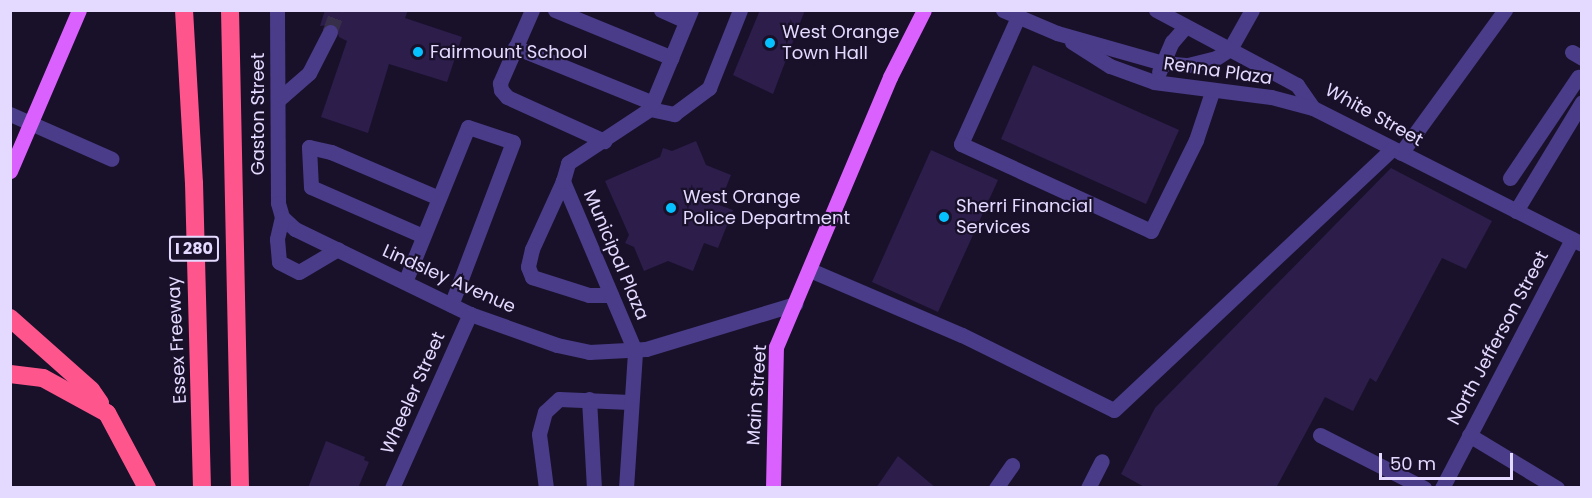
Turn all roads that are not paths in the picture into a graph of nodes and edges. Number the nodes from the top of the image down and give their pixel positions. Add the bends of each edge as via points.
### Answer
1 (79, 10) edge
2 (184, 10) edge
3 (230, 10) edge
4 (277, 10) edge
5 (532, 10) edge
6 (555, 10) edge
7 (661, 10) edge
8 (740, 10) edge
9 (924, 10) edge
10 (1003, 10) edge
11 (1156, 10) edge
12 (1252, 10) edge
13 (1506, 10) edge
14 (688, 16) edge
15 (1018, 17) junction
16 (1185, 27) junction
17 (330, 32) tunnel mouth
18 (1057, 33) junction
19 (515, 47) junction
20 (1230, 49) junction
21 (672, 58) junction
22 (1163, 63) junction
23 (1578, 77) dead end
24 (1154, 82) junction
25 (1212, 92) junction
26 (278, 100) junction
27 (1581, 102) edge
28 (652, 106) junction
29 (1313, 108) junction
30 (1556, 111) junction
31 (10, 114) edge
32 (1569, 120) junction
33 (30, 122) junction
34 (604, 141) junction
35 (1396, 151) junction
36 (112, 159) dead end
37 (10, 171) edge
38 (1510, 178) dead end
39 (563, 181) junction
40 (439, 198) junction
41 (1516, 211) junction
42 (282, 217) junction
43 (423, 236) junction
44 (1577, 241) edge
45 (338, 249) junction
46 (810, 270) junction
47 (405, 282) junction
48 (611, 295) junction
49 (451, 304) junction
50 (795, 304) junction
51 (470, 314) junction
52 (10, 318) edge
53 (635, 351) junction
54 (10, 374) edge
55 (589, 399) junction
56 (630, 402) junction
57 (107, 413) junction
58 (1320, 435) dead end
59 (1469, 435) junction
60 (1102, 460) dead end
61 (1012, 465) dead end
62 (147, 488) edge
63 (202, 488) edge
64 (240, 488) edge
65 (392, 488) edge
66 (546, 488) edge
67 (594, 488) edge
68 (626, 488) edge
69 (773, 488) edge
70 (996, 488) edge
71 (1088, 488) edge
72 (1424, 488) edge
73 (1442, 488) edge
74 (1557, 488) edge

1 - 33 main road
2 - 63 highway, Essex Freeway / I 280 via 194,183
3 - 64 highway, I 280
4 - 26 street, Gaston Street
5 - 19 street
6 - 21 street
7 - 14 street
8 - 28 street via 704,93 674,114
9 - 46 main road, Main Street via 890,77
10 - 15 street, Renna Plaza
11 - 16 street, White Street
12 - 20 street
13 - 35 street
14 - 21 street
15 - 18 street, Renna Plaza
15 - 25 street via 961,144 1152,231 1196,140
16 - 20 street, White Street
16 - 22 street via 1172,42
17 - 26 street via 309,74
18 - 22 street, Renna Plaza
18 - 24 street, Renna Plaza via 1110,66
19 - 28 street
19 - 34 street via 500,83 507,97
20 - 22 street, Renna Plaza via 1197,64
20 - 29 street, White Street via 1297,85
21 - 28 street
22 - 24 street
23 - 30 street
24 - 25 street, Renna Plaza
25 - 29 street, Renna Plaza via 1271,97
26 - 42 street, Gaston Street via 278,203
27 - 32 street
28 - 34 street, Municipal Plaza
29 - 35 street, White Street
30 - 32 street
30 - 38 street
31 - 33 street
32 - 41 street
33 - 36 street
33 - 37 main road
34 - 39 street, Municipal Plaza via 568,164
35 - 41 street, White Street
35 - 46 street via 1114,410 962,335
39 - 48 street, Municipal Plaza
39 - 48 street via 532,249 528,267 531,277 589,295
40 - 43 street
40 - 43 street via 331,152 309,147 311,187
40 - 49 street via 468,127 513,142
41 - 44 street, White Street
42 - 45 street, Lindsley Avenue via 301,232
42 - 45 street, Gaston Street via 277,239 279,262 298,272
43 - 47 street
44 - 59 street, North Jefferson Street
45 - 47 street, Lindsley Avenue
46 - 50 main road, Main Street
47 - 49 street, Lindsley Avenue
48 - 53 street, Municipal Plaza
49 - 51 street, Lindsley Avenue
50 - 53 street, Lindsley Avenue
50 - 69 main road, Main Street via 776,347
51 - 53 street, Lindsley Avenue via 589,352
51 - 65 street, Wheeler Street
52 - 57 highway via 91,390
53 - 56 street
54 - 57 highway via 43,378
55 - 56 street
55 - 66 street via 559,399 545,412 539,434
55 - 67 street
56 - 68 street
57 - 62 highway
58 - 72 street
59 - 73 street, North Jefferson Street
59 - 74 street
60 - 71 street
61 - 70 street

